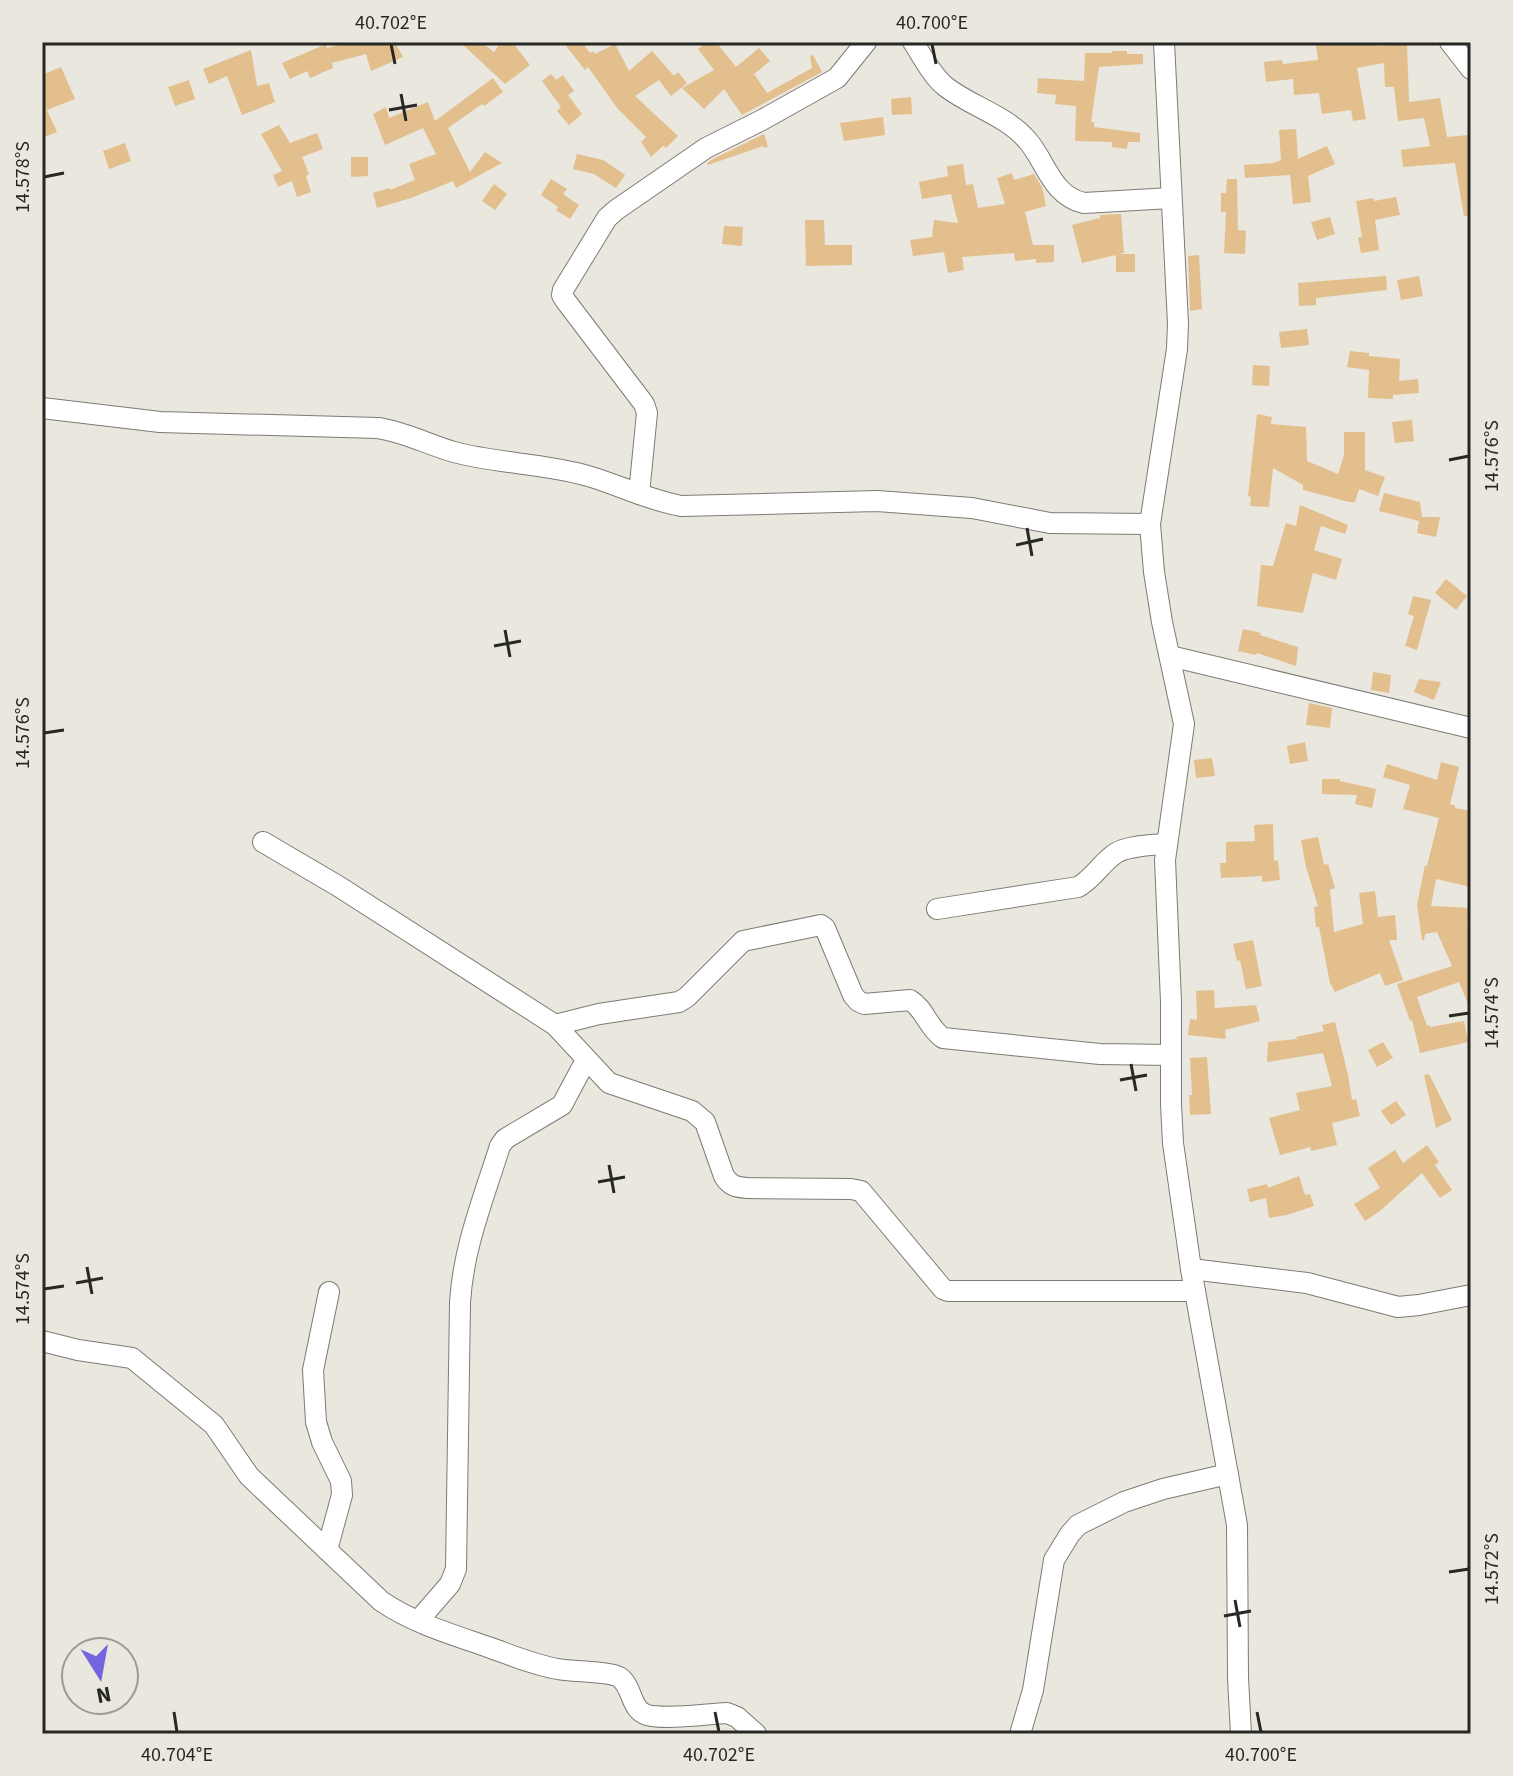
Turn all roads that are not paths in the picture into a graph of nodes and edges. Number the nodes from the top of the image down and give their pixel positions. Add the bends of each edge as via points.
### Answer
1 (866, 42) edge
2 (913, 42) edge
3 (1164, 42) edge
4 (1450, 42) edge
5 (1471, 69) edge
6 (1171, 198) junction
7 (42, 408) edge
8 (639, 494) junction
9 (1150, 524) junction
10 (1170, 656) junction
11 (1471, 728) edge
12 (263, 842) dead end
13 (1167, 843) junction
14 (937, 909) dead end
15 (555, 1025) junction
16 (1171, 1055) junction
17 (586, 1060) junction
18 (1191, 1269) junction
19 (1195, 1291) junction
20 (329, 1292) dead end
21 (1471, 1295) edge
22 (42, 1341) edge
23 (1228, 1474) junction
24 (327, 1550) junction
25 (418, 1621) junction
26 (756, 1734) edge
27 (1020, 1734) edge
28 (1241, 1734) edge

1 - 8 street via 837,78 706,148 616,210 563,290 565,300 644,404
2 - 6 street via 945,87 1019,130 1054,184 1074,201
3 - 6 street
4 - 5 street
6 - 9 street via 1177,349
7 - 8 street via 160,422 387,429 455,452 567,470
8 - 9 street via 681,506 877,501 972,508 1050,523
9 - 10 street
10 - 11 street
10 - 13 street via 1184,724
12 - 15 street
13 - 14 street via 1116,853 1078,887
13 - 16 street
15 - 16 street via 679,1002 743,941 821,925 858,1001 910,1000 943,1038 1100,1054
15 - 17 street
16 - 18 street via 1173,1143
17 - 19 street via 609,1083 701,1117 728,1184 861,1191 948,1291
17 - 25 street via 562,1105 500,1146 467,1247 460,1303 456,1569 450,1584
18 - 19 street
18 - 21 street via 1307,1283 1398,1307
19 - 23 street
20 - 24 street via 313,1370 316,1422 341,1481
22 - 24 street via 132,1358 214,1425 249,1476
23 - 27 street via 1124,1502 1070,1534 1054,1560 1033,1690
23 - 28 street via 1237,1525
24 - 25 street via 381,1601
25 - 26 street via 539,1665 614,1675 645,1715 727,1713

